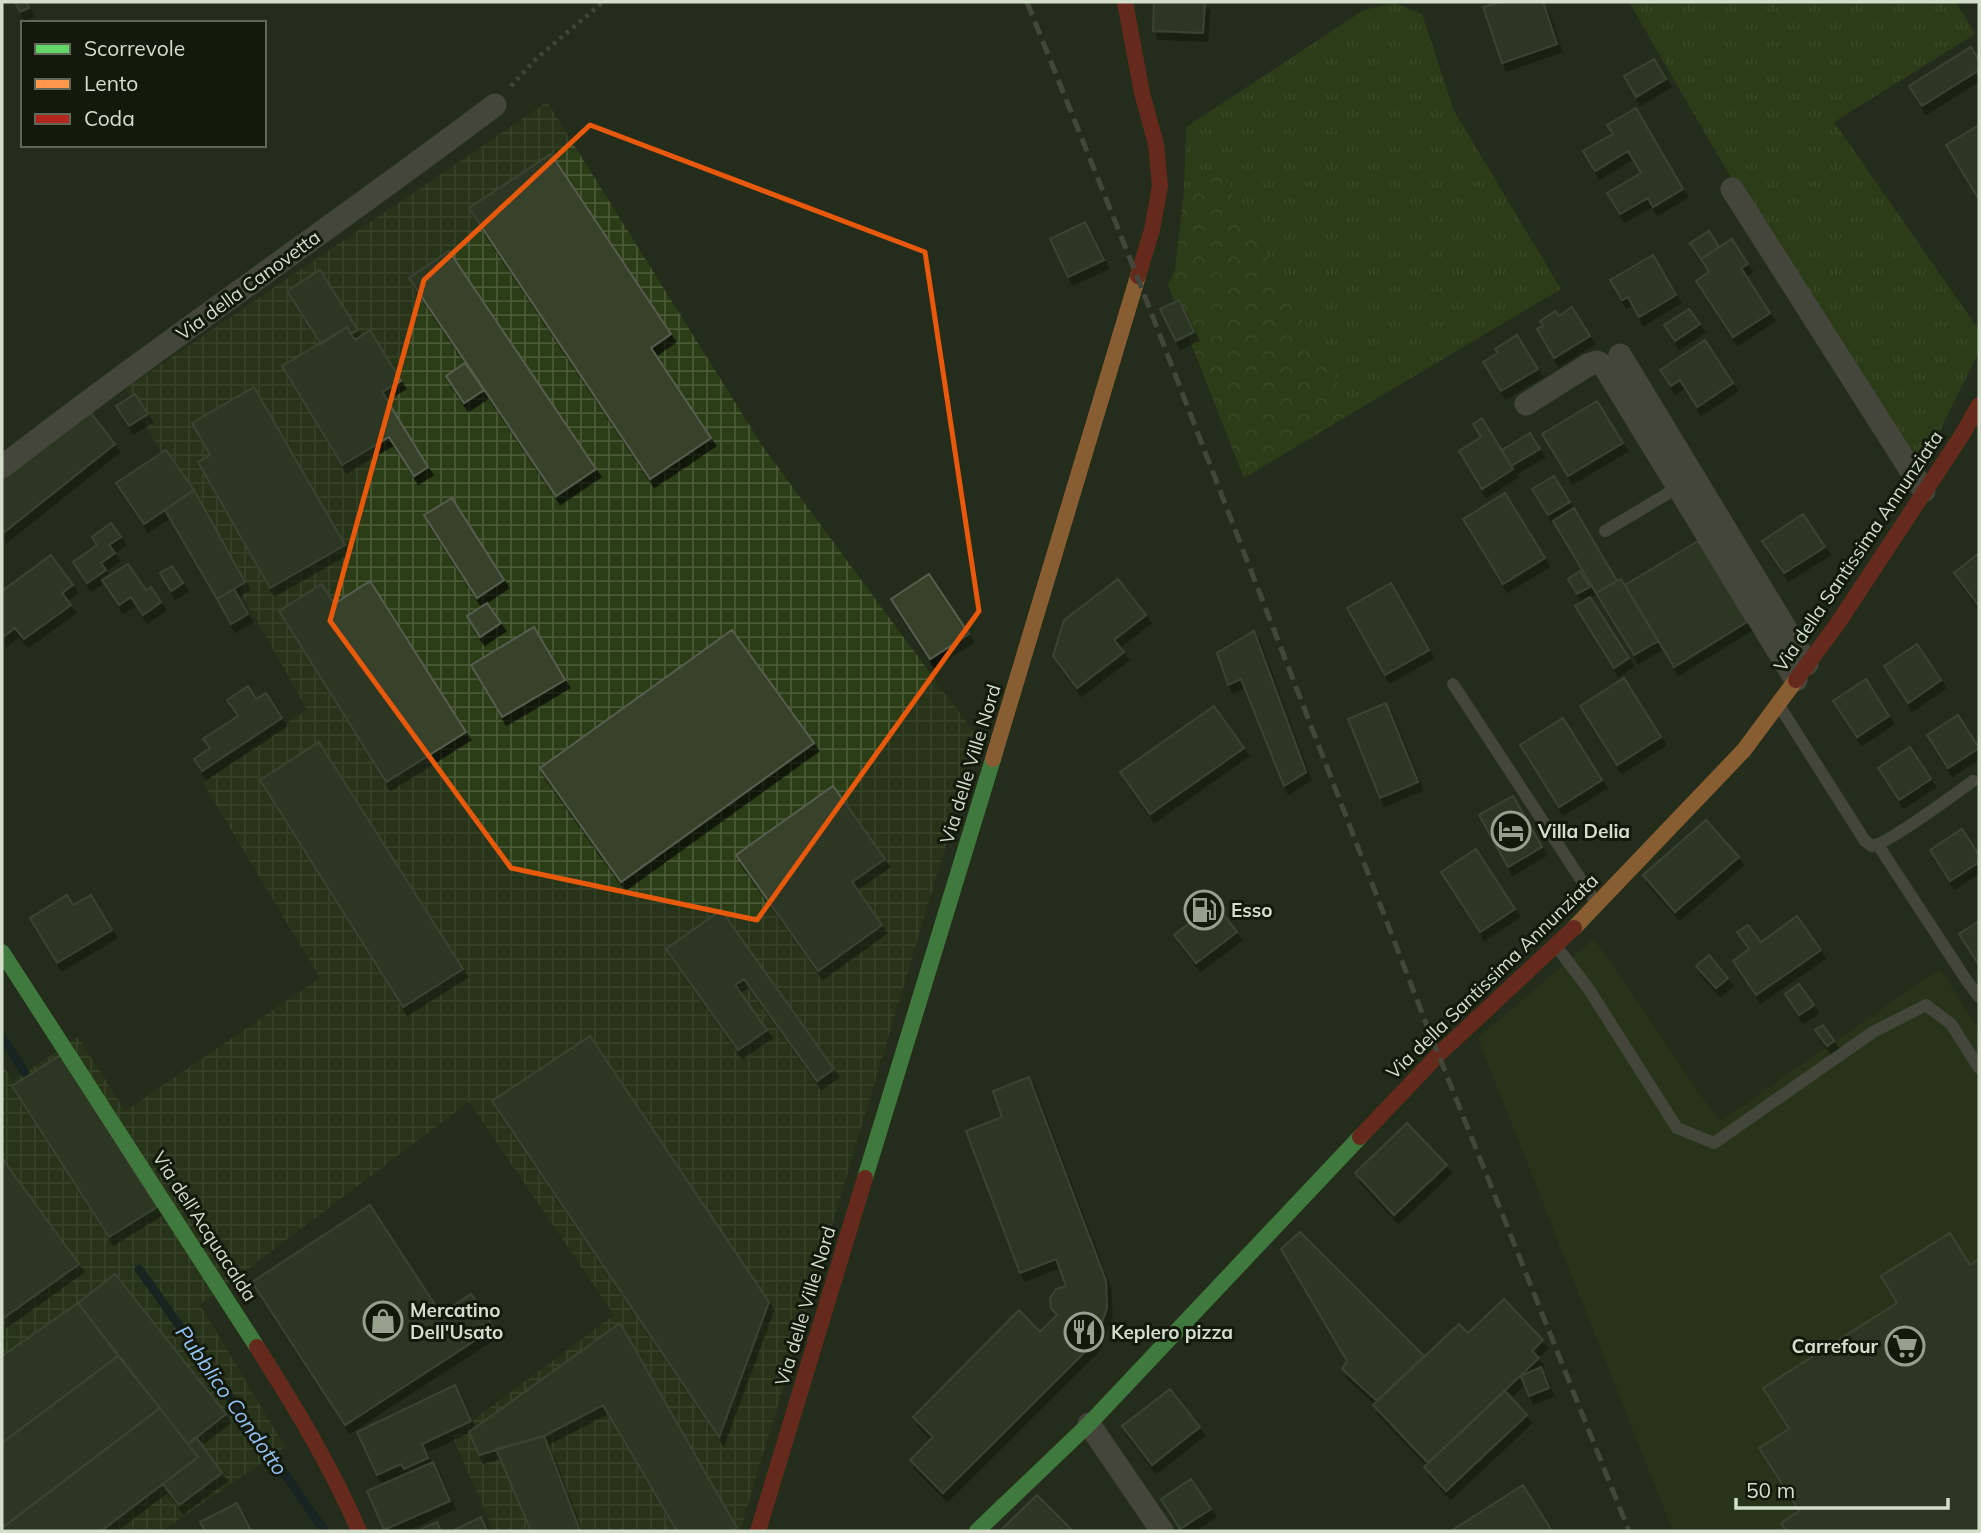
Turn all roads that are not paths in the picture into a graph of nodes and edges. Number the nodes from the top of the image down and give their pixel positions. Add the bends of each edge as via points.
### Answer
1 (1125, 2) edge
2 (495, 105) road end
3 (1732, 189) dead end
4 (1620, 355) dead end
5 (1527, 404) dead end
6 (1979, 405) edge
7 (2, 467) edge
8 (1677, 488) junction
9 (1924, 491) junction
10 (1605, 531) dead end
11 (1802, 672) junction
12 (1453, 684) dead end
13 (1778, 704) junction
14 (1973, 781) dead end
15 (1878, 845) junction
16 (1598, 904) junction
17 (1556, 946) junction
18 (2, 952) edge
19 (1979, 997) edge
20 (1979, 1068) edge
21 (1090, 1424) junction
22 (359, 1531) edge
23 (758, 1531) edge
24 (977, 1531) edge
25 (1162, 1531) edge

1 - 23 street, Via delle Ville Nord via 1156,144 1160,186 1152,230
2 - 7 street, Via della Canovetta
3 - 9 street
4 - 11 street
5 - 8 street via 1597,362 1604,366
6 - 9 street, Via della Santissima Annunziata via 1966,439
8 - 10 lane
8 - 11 street
9 - 11 street, Via della Santissima Annunziata
11 - 13 street, Via della Santissima Annunziata
12 - 16 lane
13 - 15 lane via 1865,841
13 - 16 street, Via della Santissima Annunziata via 1744,750
14 - 15 lane
15 - 19 lane
16 - 17 street, Via della Santissima Annunziata
17 - 20 lane via 1677,1128 1714,1143 1873,1032 1926,1005 1951,1024
17 - 21 street, Via della Santissima Annunziata via 1439,1054
18 - 22 street, Via dell'Acquacalda via 310,1433
21 - 24 street, Via della Santissima Annunziata
21 - 25 street

